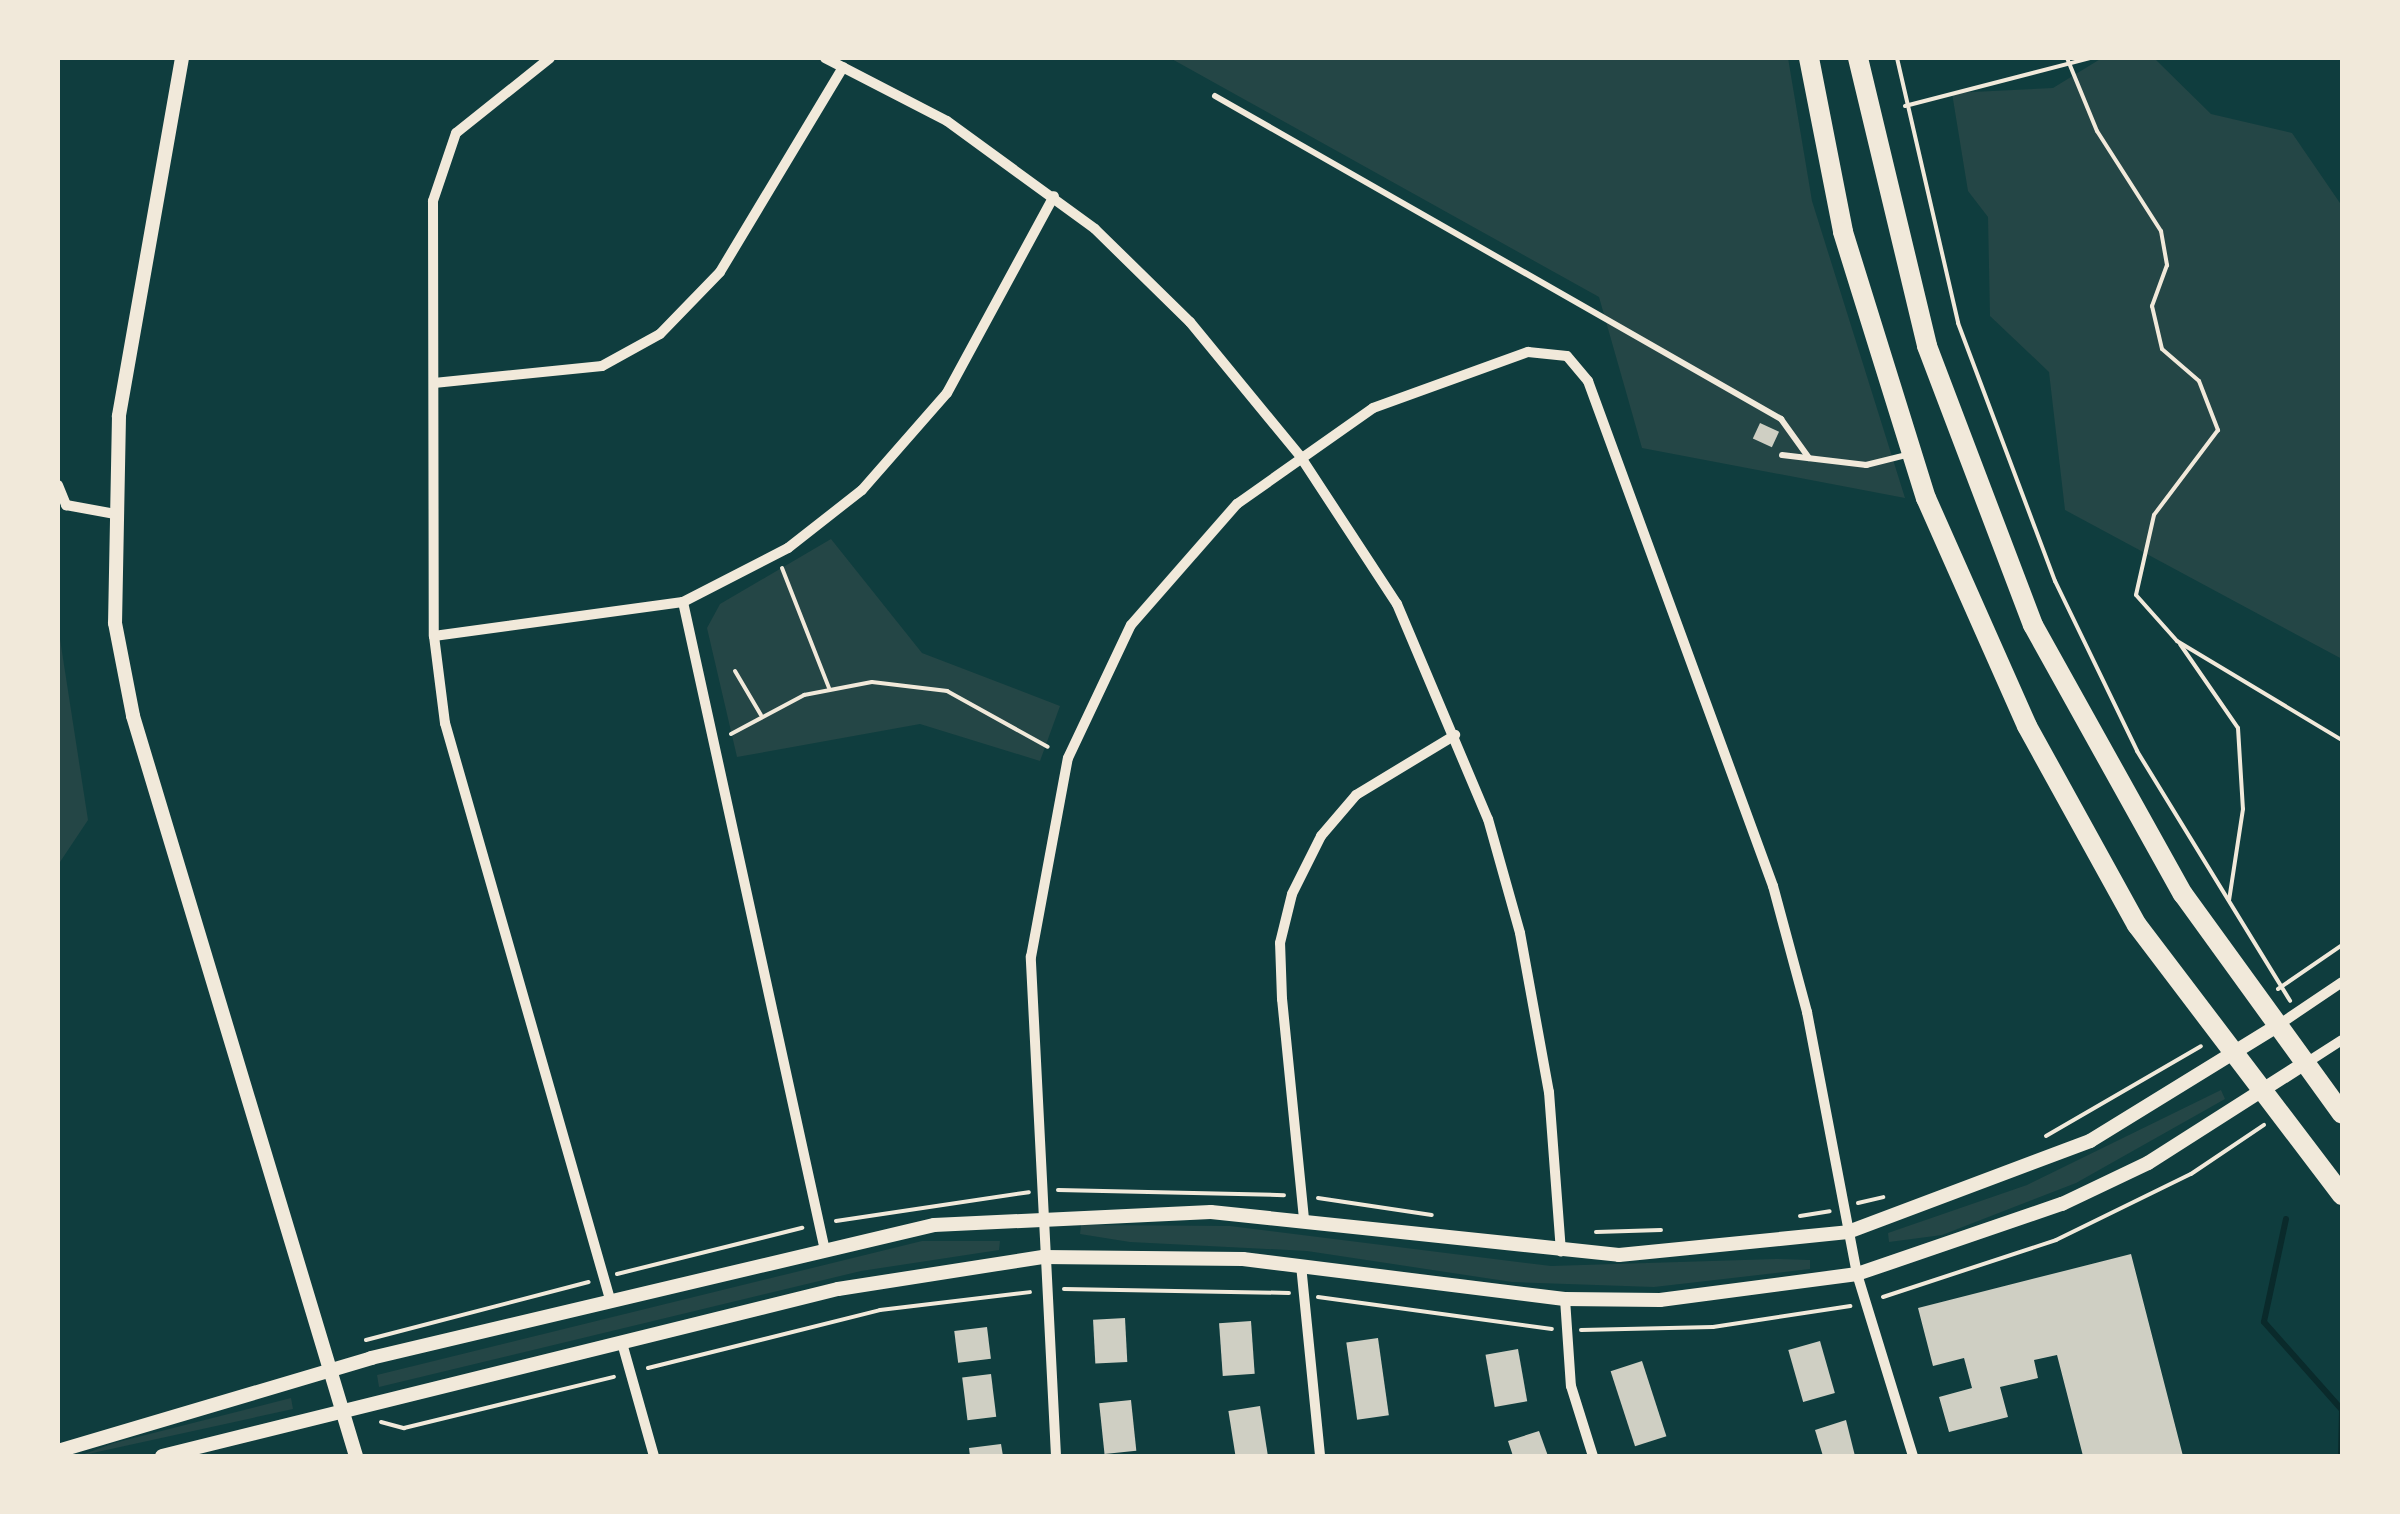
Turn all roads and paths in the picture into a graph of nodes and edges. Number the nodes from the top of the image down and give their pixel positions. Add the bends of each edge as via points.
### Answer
1 (182, 58) edge
2 (550, 58) edge
3 (825, 58) edge
4 (1809, 58) edge
5 (1858, 58) edge
6 (1897, 58) edge
7 (2066, 58) edge
8 (2091, 58) edge
9 (2072, 66) junction
10 (842, 67) junction
11 (1215, 96) dead end
12 (1905, 106) junction
13 (1054, 196) junction
14 (434, 382) junction
15 (1912, 454) junction
16 (1782, 455) dead end
17 (1300, 456) junction
18 (1809, 458) junction
19 (58, 485) edge
20 (116, 514) junction
21 (778, 554) junction
22 (683, 602) junction
23 (434, 636) junction
24 (2177, 641) junction
25 (735, 670) dead end
26 (829, 688) junction
27 (761, 715) junction
28 (1455, 735) junction
29 (2342, 740) edge
30 (717, 742) junction
31 (1048, 747) dead end
32 (2229, 900) junction
33 (2342, 945) edge
34 (2342, 982) edge
35 (2281, 987) junction
36 (2298, 1012) junction
37 (2275, 1027) junction
38 (2342, 1040) edge
39 (2193, 1051) dead end
40 (2234, 1058) junction
41 (2302, 1065) junction
42 (2261, 1096) junction
43 (2342, 1114) edge
44 (2256, 1130) dead end
45 (2243, 1143) dead end
46 (2029, 1144) dead end
47 (1061, 1190) dead end
48 (1018, 1193) dead end
49 (1894, 1193) dead end
50 (1283, 1195) dead end
51 (2342, 1195) edge
52 (1320, 1198) dead end
53 (1862, 1202) dead end
54 (1817, 1214) dead end
55 (1040, 1216) junction
56 (1443, 1217) dead end
57 (1790, 1218) dead end
58 (1304, 1219) junction
59 (818, 1224) junction
60 (1678, 1230) dead end
61 (1582, 1231) dead end
62 (1848, 1232) junction
63 (824, 1246) junction
64 (1561, 1253) junction
65 (1043, 1258) junction
66 (1301, 1265) junction
67 (1856, 1274) junction
68 (604, 1278) junction
69 (610, 1299) junction
70 (1565, 1299) junction
71 (622, 1343) junction
72 (356, 1348) dead end
73 (328, 1372) junction
74 (342, 1412) junction
75 (58, 1451) edge
76 (162, 1456) edge
77 (356, 1456) edge
78 (654, 1456) edge
79 (1056, 1456) edge
80 (1320, 1456) edge
81 (1594, 1456) edge
82 (1913, 1456) edge

1 - 20 street via 126,355
2 - 14 street via 486,101 441,166 433,200
3 - 10 street
4 - 15 highway via 1843,232
5 - 37 highway via 1927,346 2020,597 2126,802
6 - 12 path
7 - 9 path
8 - 9 path
9 - 12 path
9 - 24 path via 2097,131 2161,230 2168,266 2152,306 2162,349 2199,381 2218,430 2154,516 2136,594
10 - 13 street via 947,121
10 - 14 street via 720,272 660,334 602,366
11 - 18 lane via 1781,419
12 - 32 path via 1958,323 2055,581 2138,751
13 - 17 street via 1190,322
13 - 21 street via 946,393 862,490
14 - 23 street
15 - 18 lane via 1866,465
15 - 40 highway via 2027,726 2137,925
16 - 18 lane
17 - 28 street via 1397,604
17 - 55 street via 1238,504 1132,624 1068,758 1031,957
17 - 62 street via 1442,378 1528,352 1567,356 1588,381 1772,886 1807,1012
19 - 20 street via 66,505
20 - 73 street via 115,623 132,716
21 - 22 street
21 - 26 path
22 - 23 street
22 - 30 street
23 - 68 street via 444,723
24 - 29 path
24 - 32 path via 2238,728 2243,809
25 - 27 path
26 - 27 path
26 - 31 path via 947,691
27 - 30 path
28 - 58 street via 1356,795 1321,836 1292,894 1280,943 1282,999
28 - 64 street via 1520,933 1550,1092
30 - 59 street
32 - 35 path
33 - 35 path
34 - 36 street
35 - 36 path
36 - 37 street
37 - 40 street
37 - 41 highway
38 - 41 street
39 - 46 path
40 - 42 highway
40 - 62 street via 2010,1177
41 - 42 street
41 - 43 highway
42 - 51 highway
42 - 67 street via 2062,1204
44 - 45 path
47 - 50 path
48 - 59 path
49 - 53 path
52 - 56 path
54 - 57 path
55 - 58 street
55 - 63 street
55 - 65 street
58 - 64 street
59 - 63 street
59 - 68 path
60 - 61 path
62 - 64 street via 1680,1254
62 - 67 street
63 - 69 street
65 - 66 street
65 - 71 street via 838,1289
65 - 79 street
66 - 70 street
66 - 80 street
67 - 70 street via 1660,1300
67 - 82 street
68 - 69 street
68 - 72 path via 370,1337
69 - 73 street
70 - 81 street via 1571,1386
71 - 74 street
71 - 78 street
73 - 74 street
73 - 75 street
74 - 76 street
74 - 77 street

